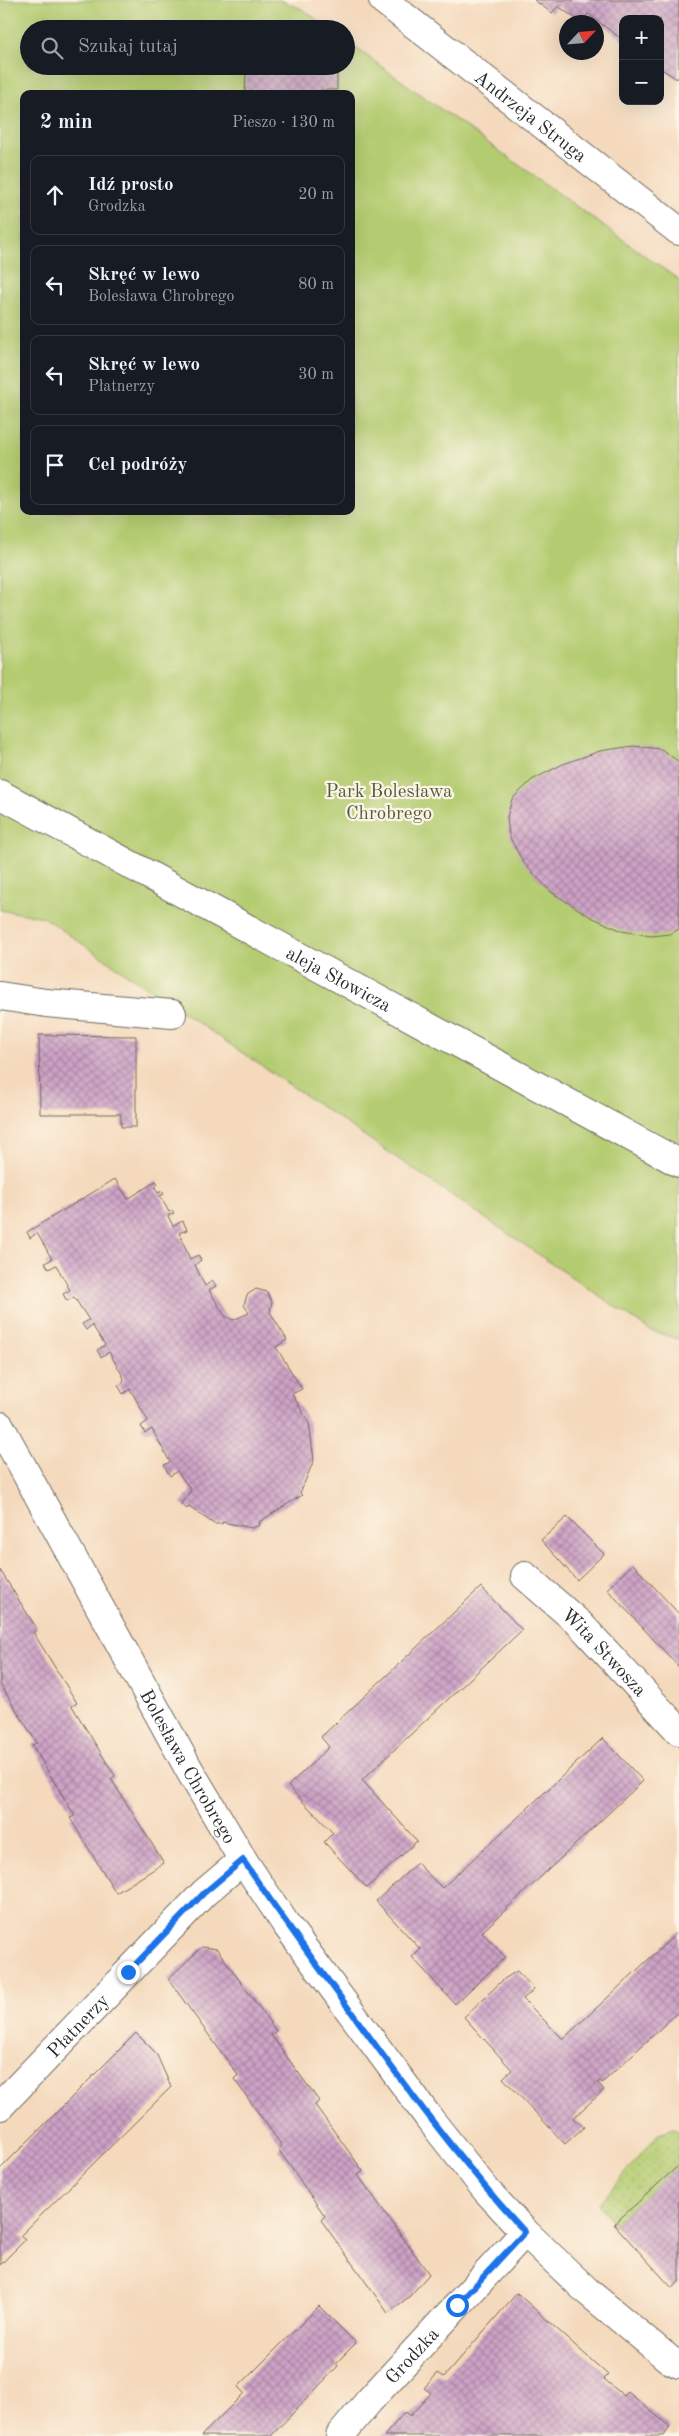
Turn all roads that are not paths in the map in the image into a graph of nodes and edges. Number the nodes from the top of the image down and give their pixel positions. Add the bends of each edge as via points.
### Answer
1 (383, 0) edge
2 (679, 231) edge
3 (0, 794) edge
4 (0, 996) edge
5 (172, 1014) dead end
6 (679, 1163) edge
7 (0, 1426) edge
8 (525, 1576) dead end
9 (679, 1731) edge
10 (243, 1860) junction
11 (0, 2106) edge
12 (525, 2232) junction
13 (679, 2364) edge
14 (340, 2436) edge

1 - 2 street, Andrzeja Struga
3 - 6 street, aleja Słowicza
4 - 5 street
7 - 10 street, Bolesława Chrobrego
8 - 9 street, Wita Stwosza via 580,1624
10 - 11 street, Płatnerzy via 204,1893
10 - 12 street, Bolesława Chrobrego via 285,1923 429,2118 486,2190
12 - 13 street, Bolesława Chrobrego via 588,2292
12 - 14 street, Grodzka

